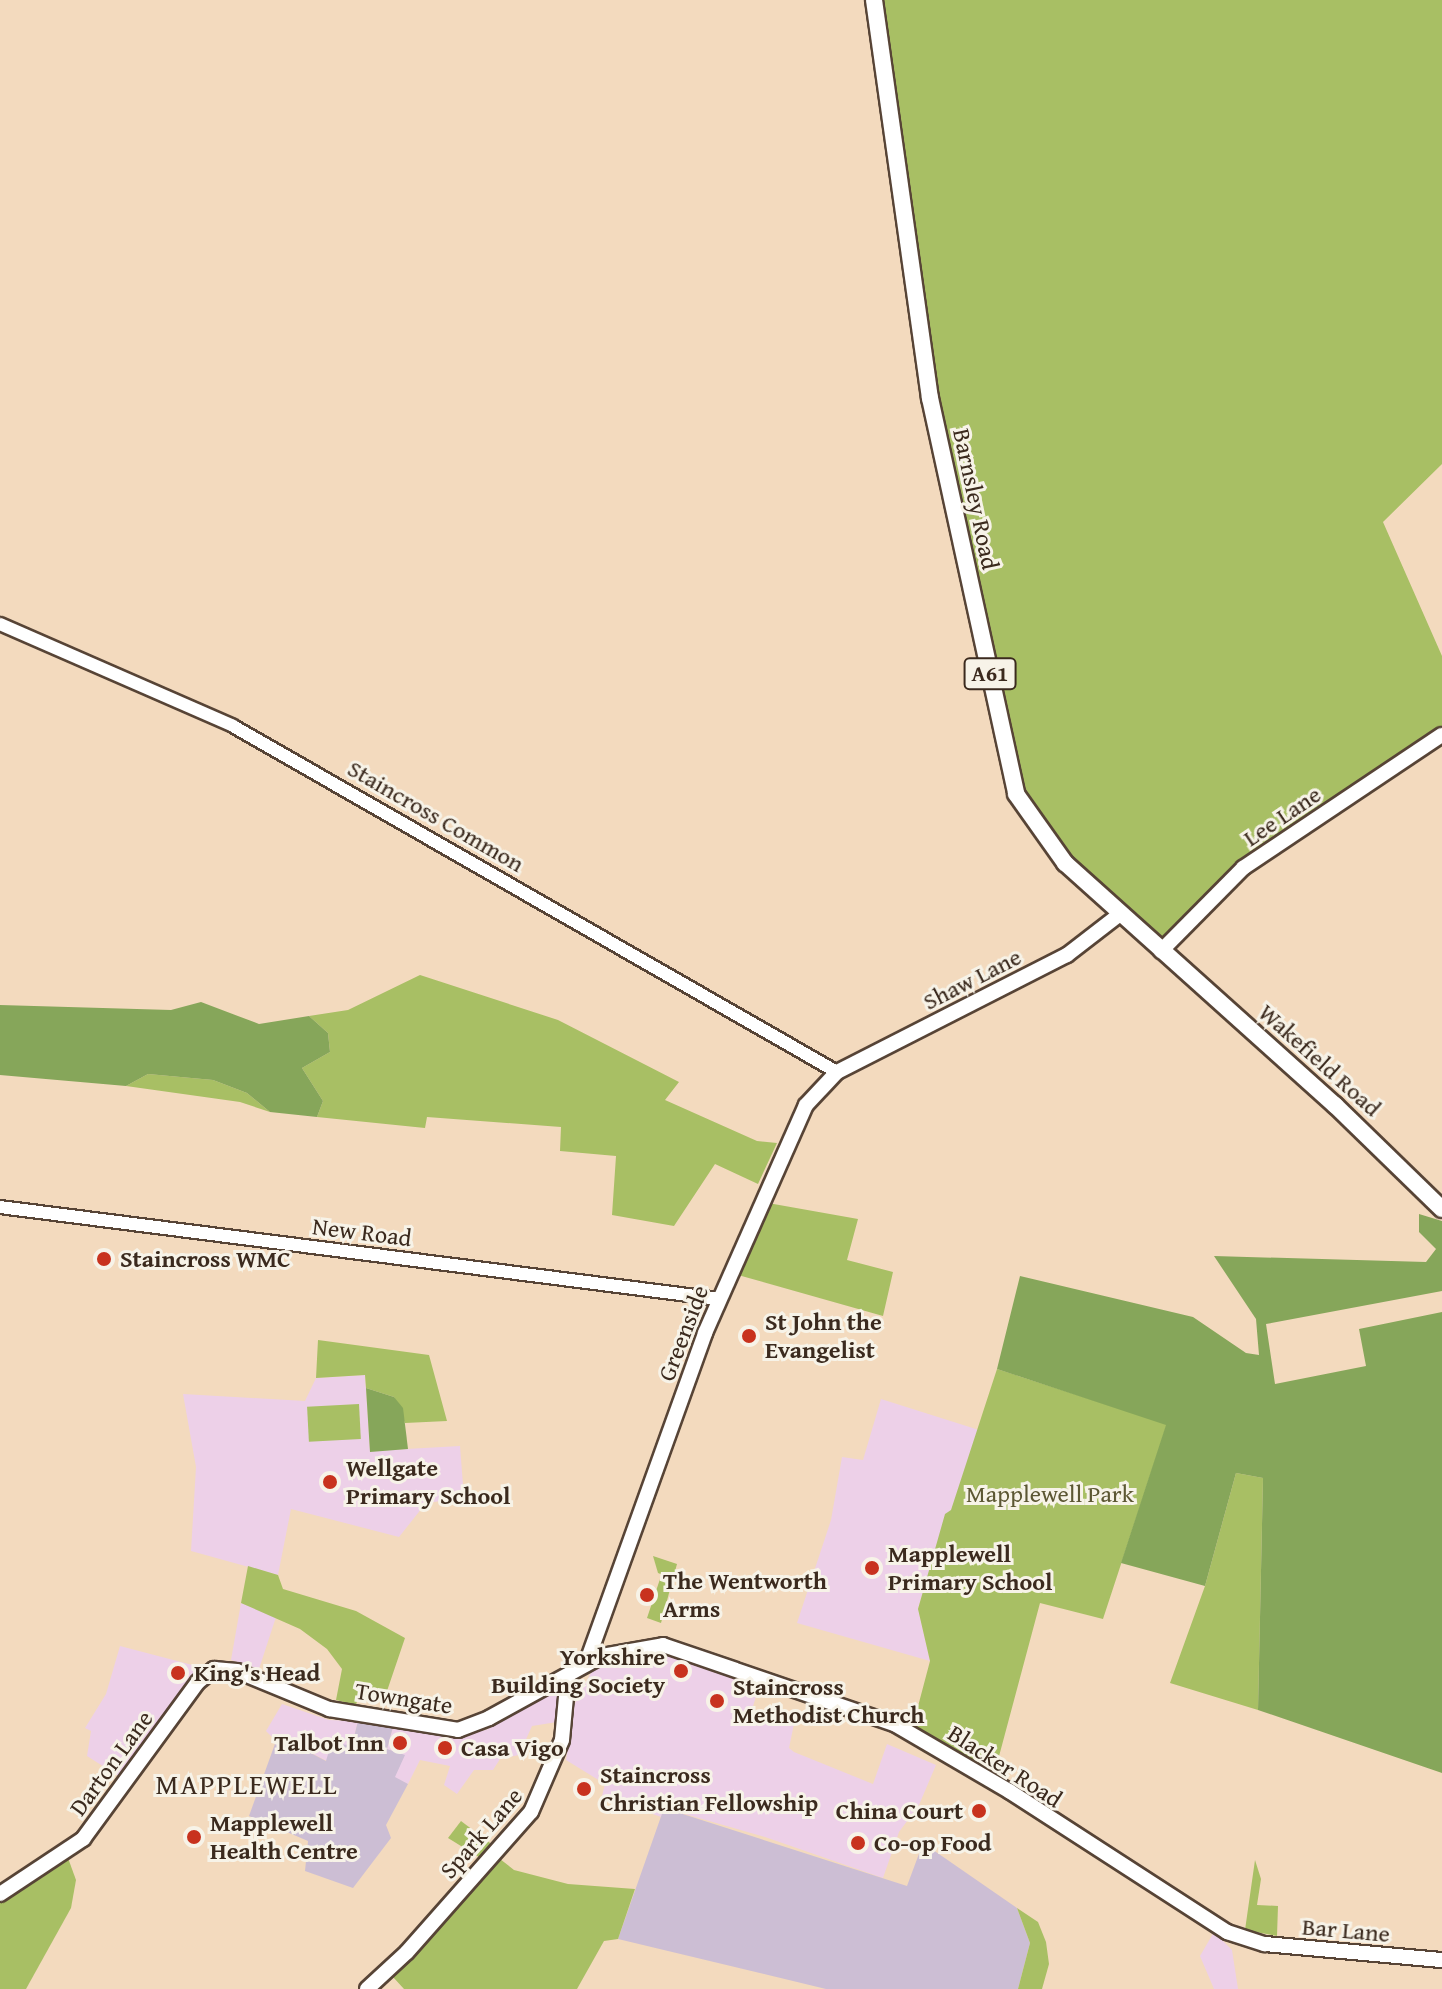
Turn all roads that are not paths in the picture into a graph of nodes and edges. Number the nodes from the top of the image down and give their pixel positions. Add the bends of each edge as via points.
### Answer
1 (874, 0) edge
2 (0, 624) edge
3 (1442, 735) edge
4 (1120, 914) junction
5 (1161, 951) junction
6 (837, 1072) junction
7 (0, 1207) edge
8 (1442, 1209) edge
9 (719, 1299) junction
10 (599, 1624) junction
11 (611, 1652) junction
12 (586, 1664) junction
13 (207, 1672) joint
14 (568, 1675) junction
15 (0, 1894) edge
16 (1246, 1939) joint
17 (1442, 1960) edge
18 (367, 1989) edge

1 - 4 main road, Barnsley Road / A61 via 930,398 1016,794 1065,863
2 - 6 street, Staincross Common via 233,726
3 - 5 main road, Lee Lane via 1243,868
4 - 5 main road, Barnsley Road / A61
4 - 6 main road, Shaw Lane via 1067,955
5 - 8 main road, Wakefield Road / A61 via 1335,1105
6 - 9 main road, Greenside via 799,1116
7 - 9 street, New Road
9 - 10 main road, Greenside
10 - 11 main road
10 - 12 main road, Greenside
11 - 12 main road, Blacker Road
11 - 16 main road, Blacker Road via 663,1645 875,1715 1009,1791 1216,1926
12 - 14 main road, Towngate
13 - 14 main road, Towngate via 237,1671 329,1709 458,1730
13 - 15 main road, Darton Lane via 83,1839
14 - 18 main road, Spark Lane via 562,1740 531,1812 407,1952
16 - 17 main road, Bar Lane

